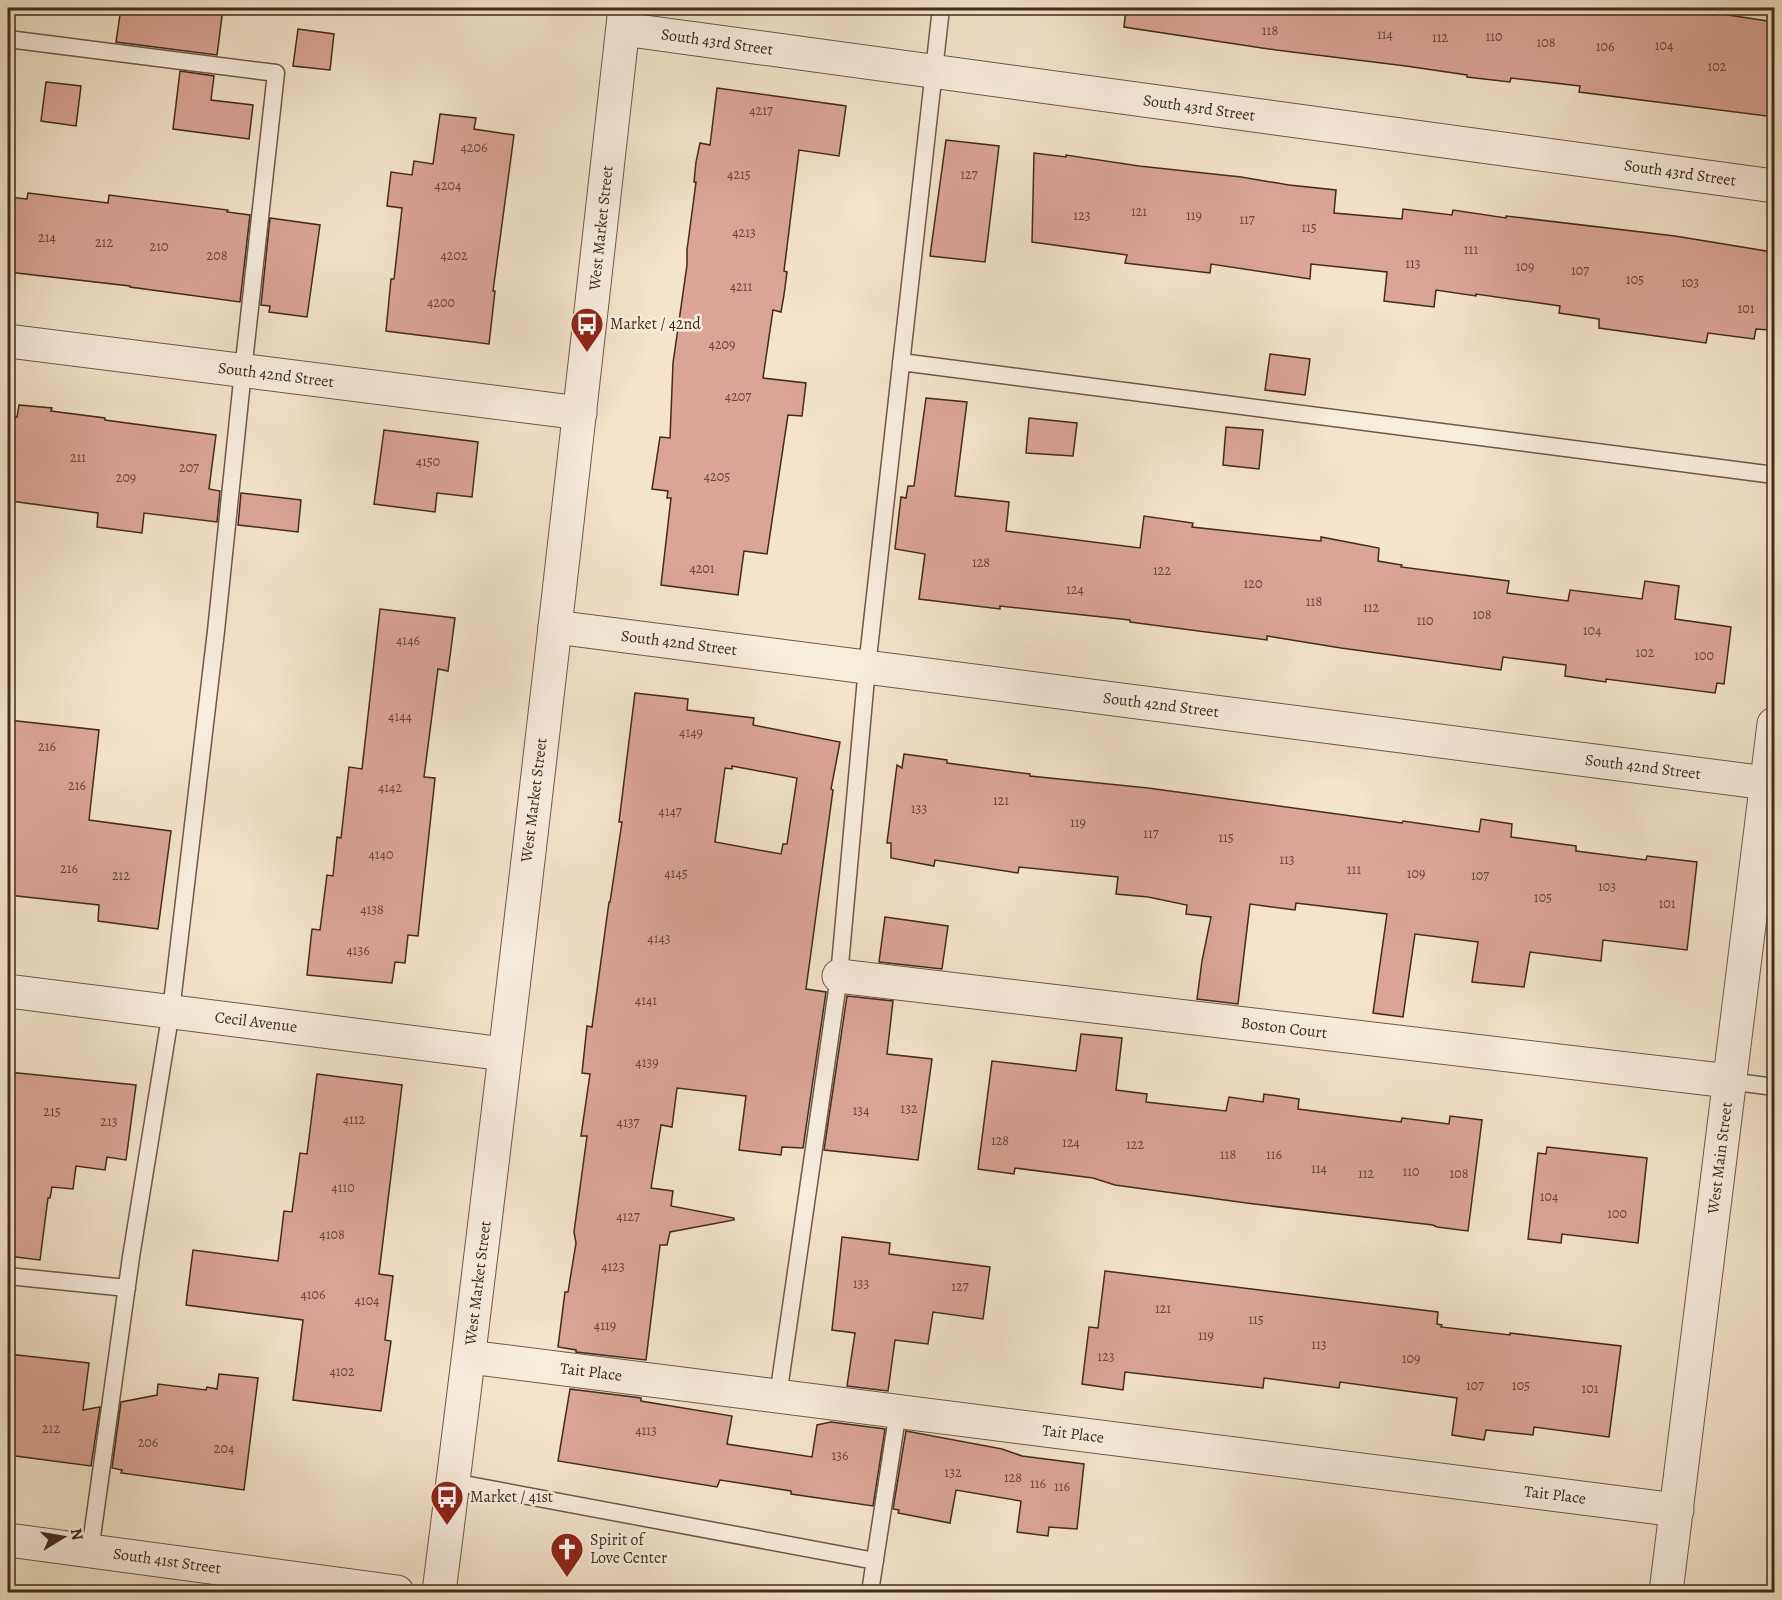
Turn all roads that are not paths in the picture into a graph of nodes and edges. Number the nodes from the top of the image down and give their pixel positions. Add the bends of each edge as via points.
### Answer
1 (941, 8) edge
2 (624, 18) edge
3 (8, 39) edge
4 (934, 72) junction
5 (1774, 186) edge
6 (8, 341) edge
7 (901, 362) junction
8 (243, 371) junction
9 (580, 413) junction
10 (1774, 474) edge
11 (555, 627) junction
12 (867, 667) junction
13 (1774, 724) edge
14 (1771, 784) edge
15 (839, 976) junction
16 (8, 991) edge
17 (171, 1011) junction
18 (504, 1054) junction
19 (1729, 1081) junction
20 (1774, 1087) edge
21 (8, 1276) edge
22 (127, 1288) junction
23 (469, 1357) junction
24 (778, 1396) junction
25 (898, 1412) junction
26 (453, 1482) junction
27 (1677, 1510) junction
28 (8, 1540) edge
29 (90, 1551) junction
30 (875, 1561) junction
31 (397, 1593) edge
32 (438, 1593) edge
33 (870, 1593) edge
34 (1666, 1593) edge

1 - 4 lane
2 - 4 street, South 43rd Street
2 - 9 street, West Market Street
3 - 8 lane via 276,73
4 - 5 street, South 43rd Street
4 - 7 lane
6 - 8 street, South 42nd Street
7 - 10 lane
7 - 12 lane
8 - 9 street, South 42nd Street
8 - 17 lane
9 - 11 street, West Market Street
11 - 12 street, South 42nd Street
11 - 18 street, West Market Street
12 - 14 street, South 42nd Street
12 - 15 lane
13 - 14 street, West Main Street
14 - 19 street, West Main Street
15 - 19 street, Boston Court
15 - 24 lane
16 - 17 street, Cecil Avenue
17 - 18 street, Cecil Avenue
17 - 22 lane
18 - 23 street, West Market Street
19 - 20 lane
19 - 27 street, West Main Street
21 - 22 lane
22 - 29 lane
23 - 24 street, Tait Place
23 - 26 street, West Market Street
24 - 25 street, Tait Place
25 - 27 street, Tait Place
25 - 30 lane
26 - 30 lane
26 - 32 street, West Market Street
27 - 34 street, West Main Street
28 - 29 street, South 41st Street
29 - 31 street, South 41st Street
30 - 33 lane

